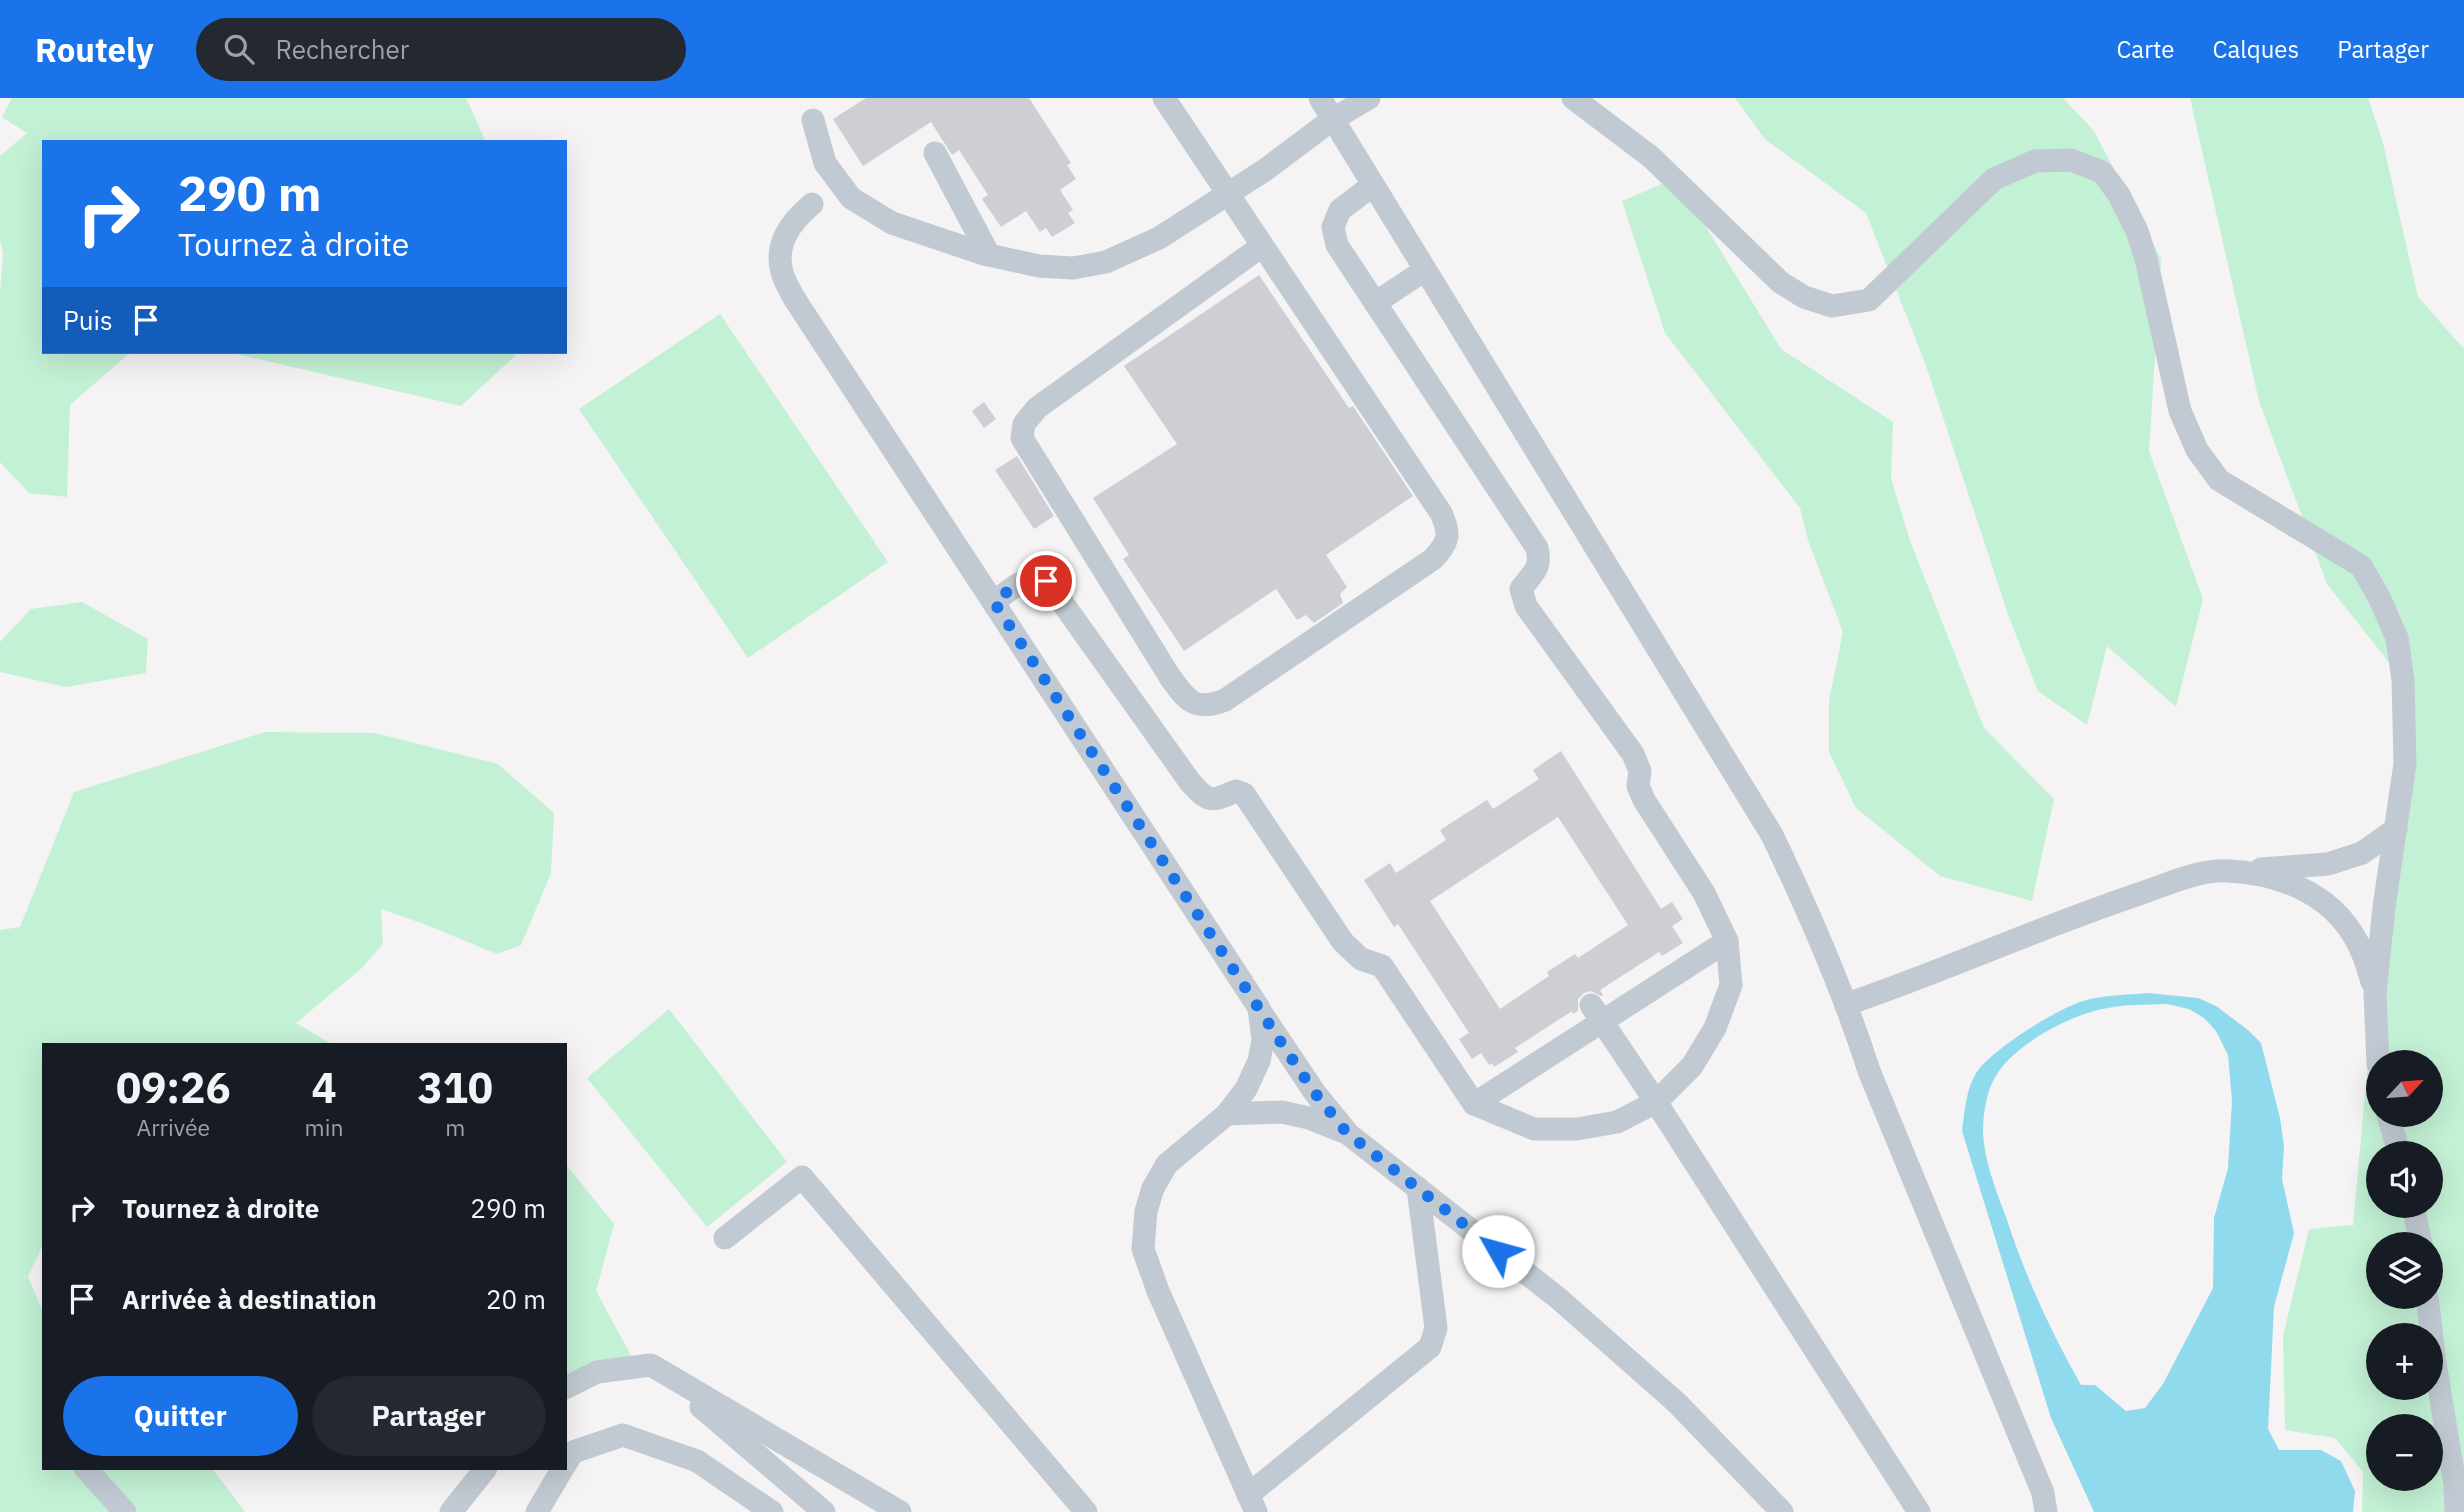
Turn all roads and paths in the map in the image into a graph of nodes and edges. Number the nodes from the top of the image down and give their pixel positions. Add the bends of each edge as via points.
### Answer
1 (1164, 98) edge
2 (1320, 98) edge
3 (1369, 98) edge
4 (1573, 98) edge
5 (1333, 119) junction
6 (813, 120) dead end
7 (934, 153) dead end
8 (1373, 185) junction
9 (1227, 194) junction
10 (812, 204) dead end
11 (1262, 246) junction
12 (989, 255) junction
13 (1425, 270) junction
14 (1375, 303) junction
15 (994, 602) junction
16 (2396, 830) junction
17 (2226, 871) junction
18 (1727, 941) junction
19 (2375, 993) junction
20 (1847, 1004) junction
21 (1259, 1008) junction
22 (1597, 1013) junction
23 (2377, 1050) edge
24 (1656, 1102) junction
25 (1474, 1104) junction
26 (1227, 1114) junction
27 (1347, 1133) junction
28 (1418, 1188) junction
29 (725, 1238) dead end
30 (2428, 1309) edge
31 (651, 1365) junction
32 (567, 1387) edge
33 (567, 1462) edge
34 (87, 1470) edge
35 (484, 1470) edge
36 (562, 1470) edge
37 (1252, 1503) edge
38 (125, 1512) edge
39 (451, 1512) edge
40 (537, 1512) edge
41 (772, 1512) edge
42 (824, 1512) edge
43 (900, 1512) edge
44 (1086, 1512) edge
45 (1782, 1512) edge
46 (1919, 1512) edge
47 (2046, 1512) edge
48 (2456, 1512) edge

1 - 9 lane
2 - 5 lane
3 - 5 lane
4 - 16 lane via 1651,158 1780,282 1804,297 1832,306 1869,300 1994,179 2035,160 2071,160 2102,172 2137,231 2180,411 2197,450 2219,480 2361,566 2398,638 2405,764
5 - 8 lane
5 - 9 lane
6 - 12 lane via 825,163 851,198 892,223
7 - 12 lane
8 - 13 lane
8 - 14 lane via 1340,210 1333,227 1337,245
9 - 11 lane
9 - 12 lane via 1159,238 1106,262 1073,268
10 - 15 lane via 794,220 780,247 782,272 802,310
11 - 11 lane via 1441,513 1447,543 1433,559 1225,700 1199,705 1186,699 1170,677 1022,438 1024,424 1037,408
13 - 14 lane
13 - 20 lane via 1772,835
14 - 18 lane via 1536,548 1540,561 1521,589 1526,607 1633,754 1644,800 1704,893
15 - 21 lane
15 - 25 lane via 1031,578 1046,581 1190,782 1205,798 1244,793 1343,942 1361,959 1382,966
16 - 17 lane via 2361,853 2328,864
16 - 19 lane
17 - 19 lane via 2276,879 2321,899 2340,916 2362,951
17 - 20 lane via 2193,876 2073,916
18 - 22 lane
18 - 24 lane via 1731,985 1716,1028 1692,1066
19 - 23 lane
20 - 47 lane via 1869,1071 2043,1493
21 - 26 lane via 1263,1040 1259,1061
21 - 27 lane
22 - 24 lane
22 - 25 lane
24 - 25 lane via 1617,1122 1577,1129 1534,1129
24 - 46 lane
26 - 27 lane via 1282,1112
26 - 37 lane via 1167,1164 1146,1211 1143,1249
27 - 28 lane
28 - 37 lane via 1436,1328 1430,1347
28 - 45 lane via 1558,1298 1667,1395
29 - 44 lane via 802,1177
30 - 48 lane
31 - 32 lane via 597,1372
31 - 42 lane
31 - 43 lane
33 - 41 lane via 573,1452 623,1435 697,1461
34 - 38 lane
35 - 39 lane
36 - 40 lane

